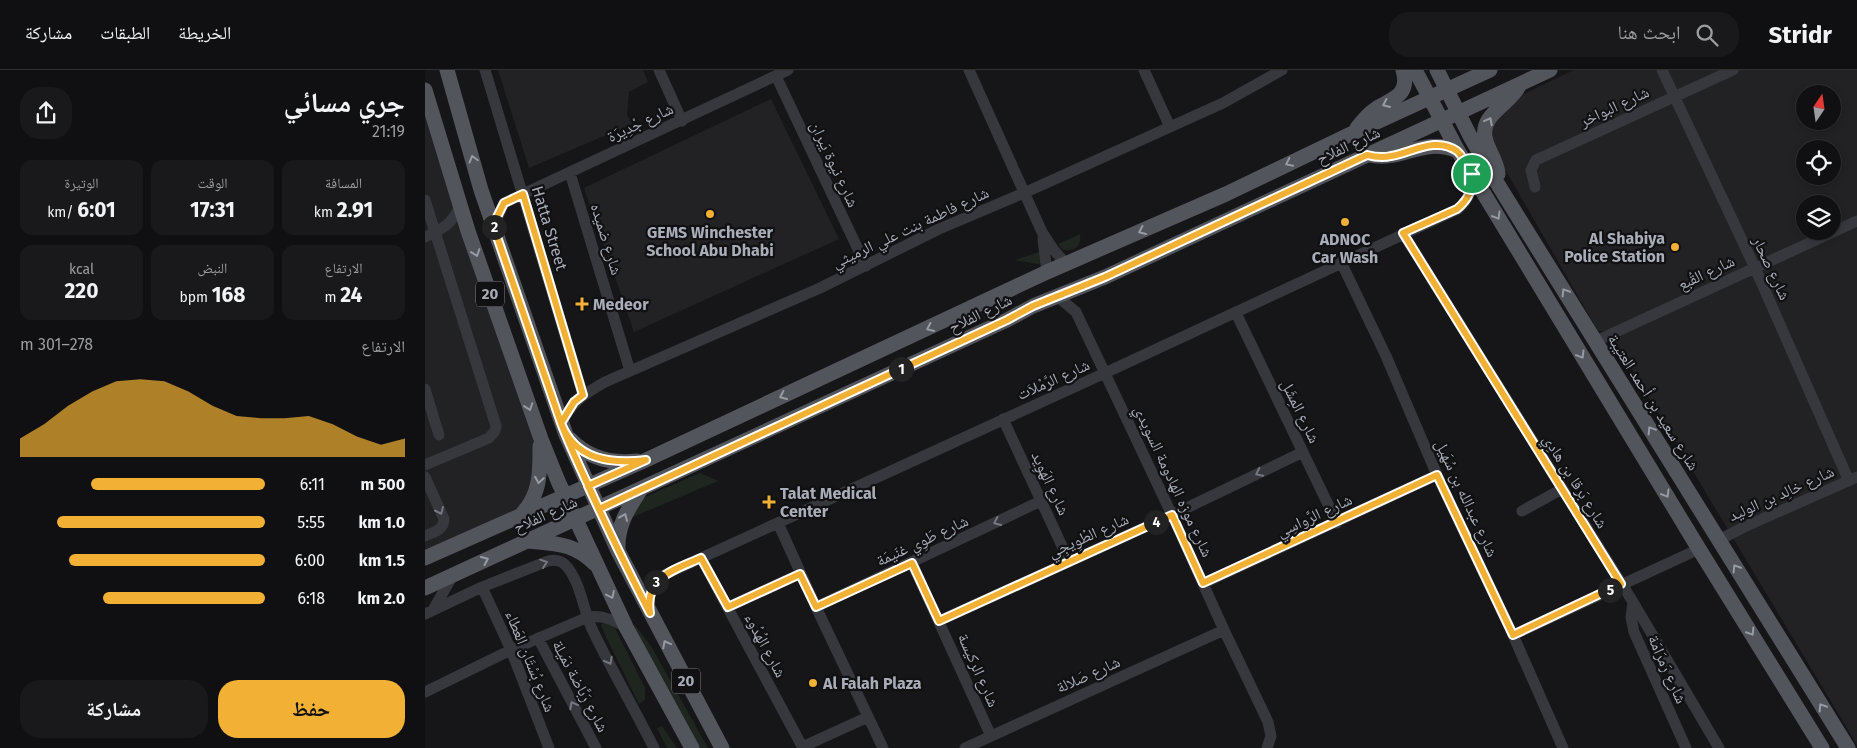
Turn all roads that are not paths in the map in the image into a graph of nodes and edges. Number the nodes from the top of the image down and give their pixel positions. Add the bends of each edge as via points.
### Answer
1 (447, 70) edge
2 (485, 70) edge
3 (659, 70) edge
4 (788, 70) edge
5 (969, 70) edge
6 (1144, 70) edge
7 (1282, 70) edge
8 (1403, 70) edge
9 (1415, 70) edge
10 (1437, 70) edge
11 (1491, 70) edge
12 (1550, 70) edge
13 (1662, 70) edge
14 (1733, 70) edge
15 (776, 76) junction
16 (1520, 85) junction
17 (425, 90) edge
18 (1447, 90) junction
19 (1673, 97) junction
20 (1429, 98) junction
21 (1458, 112) junction
22 (682, 121) junction
23 (1441, 121) junction
24 (1170, 127) junction
25 (1355, 132) junction
26 (1458, 152) junction
27 (1367, 155) junction
28 (570, 173) junction
29 (1472, 174) junction
30 (1497, 183) junction
31 (1535, 187) dead end
32 (481, 190) junction
33 (1024, 193) junction
34 (523, 194) junction
35 (425, 200) edge
36 (504, 203) junction
37 (461, 205) junction
38 (1857, 221) edge
39 (493, 225) junction
40 (468, 231) junction
41 (1041, 232) junction
42 (435, 233) edge
43 (1403, 233) junction
44 (1341, 262) junction
45 (1066, 264) junction
46 (866, 266) junction
47 (1755, 268) junction
48 (1047, 272) junction
49 (1076, 288) junction
50 (1057, 296) junction
51 (1076, 312) junction
52 (1236, 312) junction
53 (1596, 341) junction
54 (630, 371) junction
55 (1105, 373) junction
56 (425, 389) edge
57 (583, 395) junction
58 (1003, 419) junction
59 (564, 429) junction
60 (439, 435) dead end
61 (541, 439) junction
62 (1303, 452) junction
63 (646, 460) junction
64 (425, 465) edge
65 (1437, 475) junction
66 (425, 478) edge
67 (1853, 479) edge
68 (588, 486) junction
69 (642, 488) junction
70 (1562, 489) junction
71 (565, 496) junction
72 (1041, 502) junction
73 (599, 509) junction
74 (1522, 511) dead end
75 (521, 515) junction
76 (1172, 515) junction
77 (576, 519) junction
78 (779, 523) junction
79 (1337, 523) junction
80 (425, 536) edge
81 (1719, 540) junction
82 (528, 541) junction
83 (1699, 549) junction
84 (617, 551) junction
85 (425, 558) edge
86 (701, 558) junction
87 (1069, 561) junction
88 (912, 563) junction
89 (599, 568) junction
90 (800, 574) junction
91 (453, 575) junction
92 (1203, 583) junction
93 (1621, 584) junction
94 (482, 587) junction
95 (425, 588) edge
96 (1633, 602) junction
97 (728, 607) junction
98 (816, 607) junction
99 (429, 612) edge
100 (650, 613) junction
101 (588, 617) junction
102 (939, 621) junction
103 (626, 627) junction
104 (1224, 630) junction
105 (1513, 635) junction
106 (538, 638) junction
107 (511, 650) junction
108 (425, 692) edge
109 (868, 717) junction
110 (991, 736) junction
111 (1818, 745) edge
112 (803, 747) edge
113 (549, 748) edge
114 (596, 748) edge
115 (654, 748) edge
116 (692, 748) edge
117 (722, 748) edge
118 (883, 748) edge
119 (965, 748) edge
120 (1267, 748) edge
121 (1563, 748) edge
122 (1685, 748) edge
123 (1719, 748) edge
124 (1848, 748) edge

32 -> 1 main road, 20
2 - 34 street, Hatta Street
3 - 22 street
4 - 15 street, شارع جْدِيرَة
5 - 33 street
6 - 24 street
7 - 24 street, شارع فاطمة بنت علي الرميثي via 1223,103
8 -> 25 main road via 1404,87 1399,96 1371,112
9 - 20 main road
10 - 18 main road, شارع سعيد بن أحمد العتيبة
11 - 18 main road, شارع الفلاح
12 - 16 main road, شارع الفلاح
13 - 19 street, شارع صحار
14 - 19 street, شارع البواخر
15 - 22 street, شارع جْدِيرَة
15 - 46 street, شارع نيوة يَبران
16 - 21 main road, شارع الفلاح
30 -> 16 main road via 1498,168 1486,140 1485,126
17 - 37 main road, 20
18 - 20 main road, شارع الفلاح
18 - 21 main road, شارع سعيد بن أحمد العتيبة
19 - 31 street, شارع البواخر via 1536,160 1531,170
19 - 47 street, شارع صحار
20 - 23 main road
20 - 25 main road, شارع الفلاح
21 - 23 main road, شارع الفلاح
21 - 30 main road, شارع سعيد بن أحمد العتيبة
22 - 28 street, شارع جْدِيرَة
23 - 26 main road
23 - 27 main road, شارع الفلاح
24 - 33 street, شارع فاطمة بنت علي الرميثي
25 -> 45 main road, شارع الفلاح via 1226,194
26 - 27 main road via 1432,146 1391,156
26 - 29 main road
27 - 49 main road, شارع الفلاح
28 - 34 street, شارع جْدِيرَة
28 - 54 street, شارع ضميده
29 - 43 street, شارع الرَّمْلاَت via 1470,194 1457,209
29 -> 83 main road
53 -> 30 main road, شارع سعيد بن أحمد العتيبة
32 - 36 street
32 - 39 main road, 20
33 - 41 street
33 - 46 street, شارع فاطمة بنت علي الرميثي via 939,229
34 - 36 street, شارع جْدِيرَة
34 - 57 street, Hatta Street
35 - 42 street
36 - 39 street
37 - 40 main road, 20
37 - 42 street via 454,218
38 - 47 street, شارع القُبع
39 - 59 main road, 20
40 - 42 street
40 -> 61 main road, 20
41 - 45 street
41 - 48 street
42 - 64 street via 494,417 495,431 489,438
43 - 44 street, شارع الرَّمْلاَت
43 - 70 street, شارع بَرقا بن هادِي
44 - 52 street, شارع الرَّمْلاَت
44 - 65 street, شارع عبدالله بن سُهَيل
45 - 48 main road, شارع الفلاح
46 - 54 street, شارع فاطمة بنت علي الرميثي
47 - 53 street, شارع القُبع
47 - 67 street, شارع صحار
48 -> 63 main road, شارع الفلاح
49 - 50 main road, شارع الفلاح
49 - 51 street, شارع موزه الهادومة السويدي
50 - 51 street, شارع موزه الهادومة السويدي
50 - 69 main road, شارع الفلاح
51 - 55 street, شارع موزه الهادومة السويدي
52 - 55 street, شارع الرَّمْلاَت
52 - 62 street, شارع المِشَل
81 -> 53 main road, شارع سعيد بن أحمد العتيبة
54 - 57 street, شارع فاطمة بنت علي الرميثي
55 - 58 street, شارع الرَّمْلاَت
55 - 76 street, شارع موزه الهادومة السويدي
56 - 60 street
57 - 59 street, شارع فاطمة بنت علي الرميثي via 574,402
58 - 72 street, شارع الهَوِيد
58 - 78 street, شارع الرَّمْلاَت
59 - 63 main road via 586,453 599,458 627,462
59 - 68 main road, 20
61 - 71 main road, 20
61 -> 75 main road via 539,486
62 -> 76 street, شارع الطْوِيجِي
62 - 79 street, شارع المِشَل
63 - 68 main road, شارع الفلاح
65 - 79 street, شارع الرَّواسِي
65 - 105 street, شارع عبدالله بن سُهَيل
66 -> 80 street via 444,519 440,529
67 - 81 street, شارع خالِد بن الوليد
68 - 71 main road, شارع الفلاح
68 - 73 main road, 20
69 - 73 main road, شارع الفلاح
84 -> 69 main road via 623,518
70 - 74 street
70 - 93 street, شارع بَرقا بن هادِي
71 - 75 main road, شارع الفلاح
71 - 77 main road, 20
72 - 87 street, شارع الهَوِيد
72 -> 88 street, شارع طَوِي غنَيمَة
73 - 77 main road, شارع الفلاح
73 - 84 main road, 20
75 - 85 main road, شارع الفلاح
76 - 87 street, شارع الطْوِيجِي
76 - 92 street, شارع موزه الهادومة السويدي
77 - 82 main road, شارع الفلاح
77 - 89 main road, 20
78 - 86 street, شارع الرَّمْلاَت
78 - 90 street
79 - 92 street, شارع الرَّواسِي
124 -> 81 main road, شارع سعيد بن أحمد العتيبة
82 - 89 main road via 570,546
91 -> 82 main road, شارع الفلاح
83 - 93 street
83 -> 111 main road
84 - 100 main road, 20
86 - 97 street, شارع الهُدُوء
86 - 100 street, شارع الرَّمْلاَت via 657,580 649,596
87 - 102 street, شارع الطْوِيجِي
88 - 98 street, شارع طَوِي غنَيمَة
88 - 102 street, شارع الركيسة
89 -> 103 main road, 20
90 - 97 street
90 - 98 street
91 - 95 main road, شارع الفلاح
91 - 99 street
92 - 104 street, شارع موزه الهادومة السويدي
93 - 96 street, شارع بَرقا بن هادِي
93 - 105 street
94 - 99 street
94 -> 101 street via 548,560 559,561 571,572
94 - 107 street, شارع بُسْتَان العَطاء
96 - 122 street, شارع رَمرَامَة via 1634,632
96 - 123 street, شارع بَرقا بن هادِي
97 - 112 street, شارع الهُدُوء
98 - 109 street
117 -> 100 main road, 20
101 - 103 street via 610,618
101 - 106 street
101 -> 115 street
102 - 110 street, شارع الركيسة
103 - 116 main road, 20
104 - 110 street, شارع صَلالة
104 - 120 street, شارع موزه الهادومة السويدي via 1268,722 1271,736
105 - 121 street, شارع عبدالله بن سُهَيل
106 - 107 street
114 -> 106 street, شارع رَبَّاضة نمَيلة
107 - 108 street
107 - 113 street, شارع بُسْتَان العَطاء
109 - 112 street
109 - 118 street
110 - 119 street, شارع صَلالة

